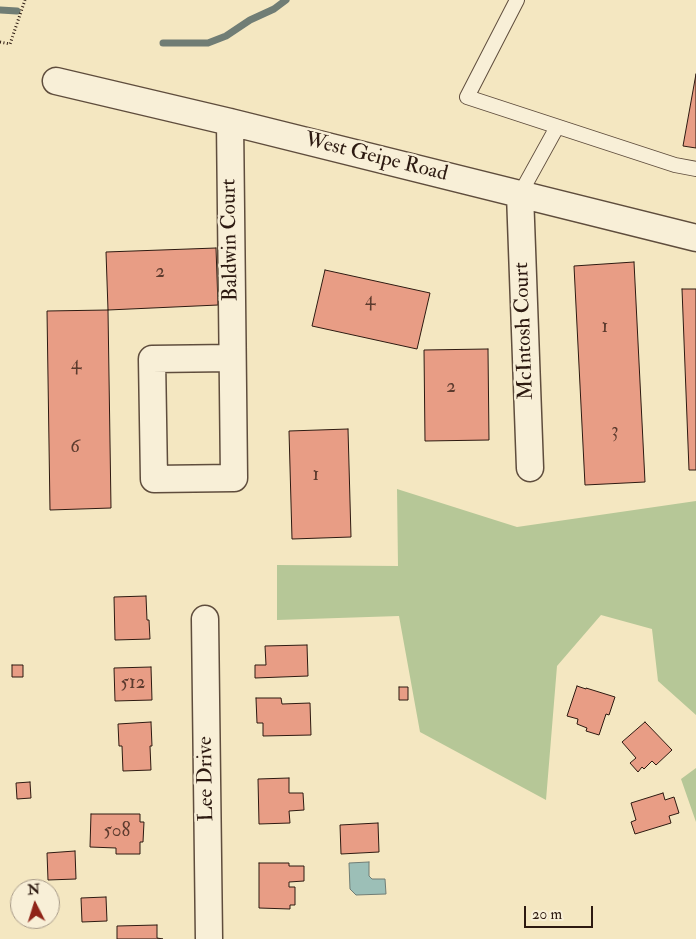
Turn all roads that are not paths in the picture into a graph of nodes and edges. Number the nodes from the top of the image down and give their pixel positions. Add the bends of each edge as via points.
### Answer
1 (517, 0) edge
2 (56, 81) dead end
3 (230, 122) junction
4 (557, 127) junction
5 (696, 169) edge
6 (520, 194) junction
7 (696, 238) edge
8 (232, 358) junction
9 (530, 468) dead end
10 (205, 619) dead end
11 (209, 939) edge

1 - 4 lane via 467,97
2 - 3 street, West Geipe Road
3 - 6 street, West Geipe Road
3 - 8 street, Baldwin Court
4 - 5 lane
4 - 6 lane
6 - 7 street, West Geipe Road
6 - 9 street, McIntosh Court
8 - 8 street, Baldwin Court via 234,478 154,479 152,358
10 - 11 street, Lee Drive

